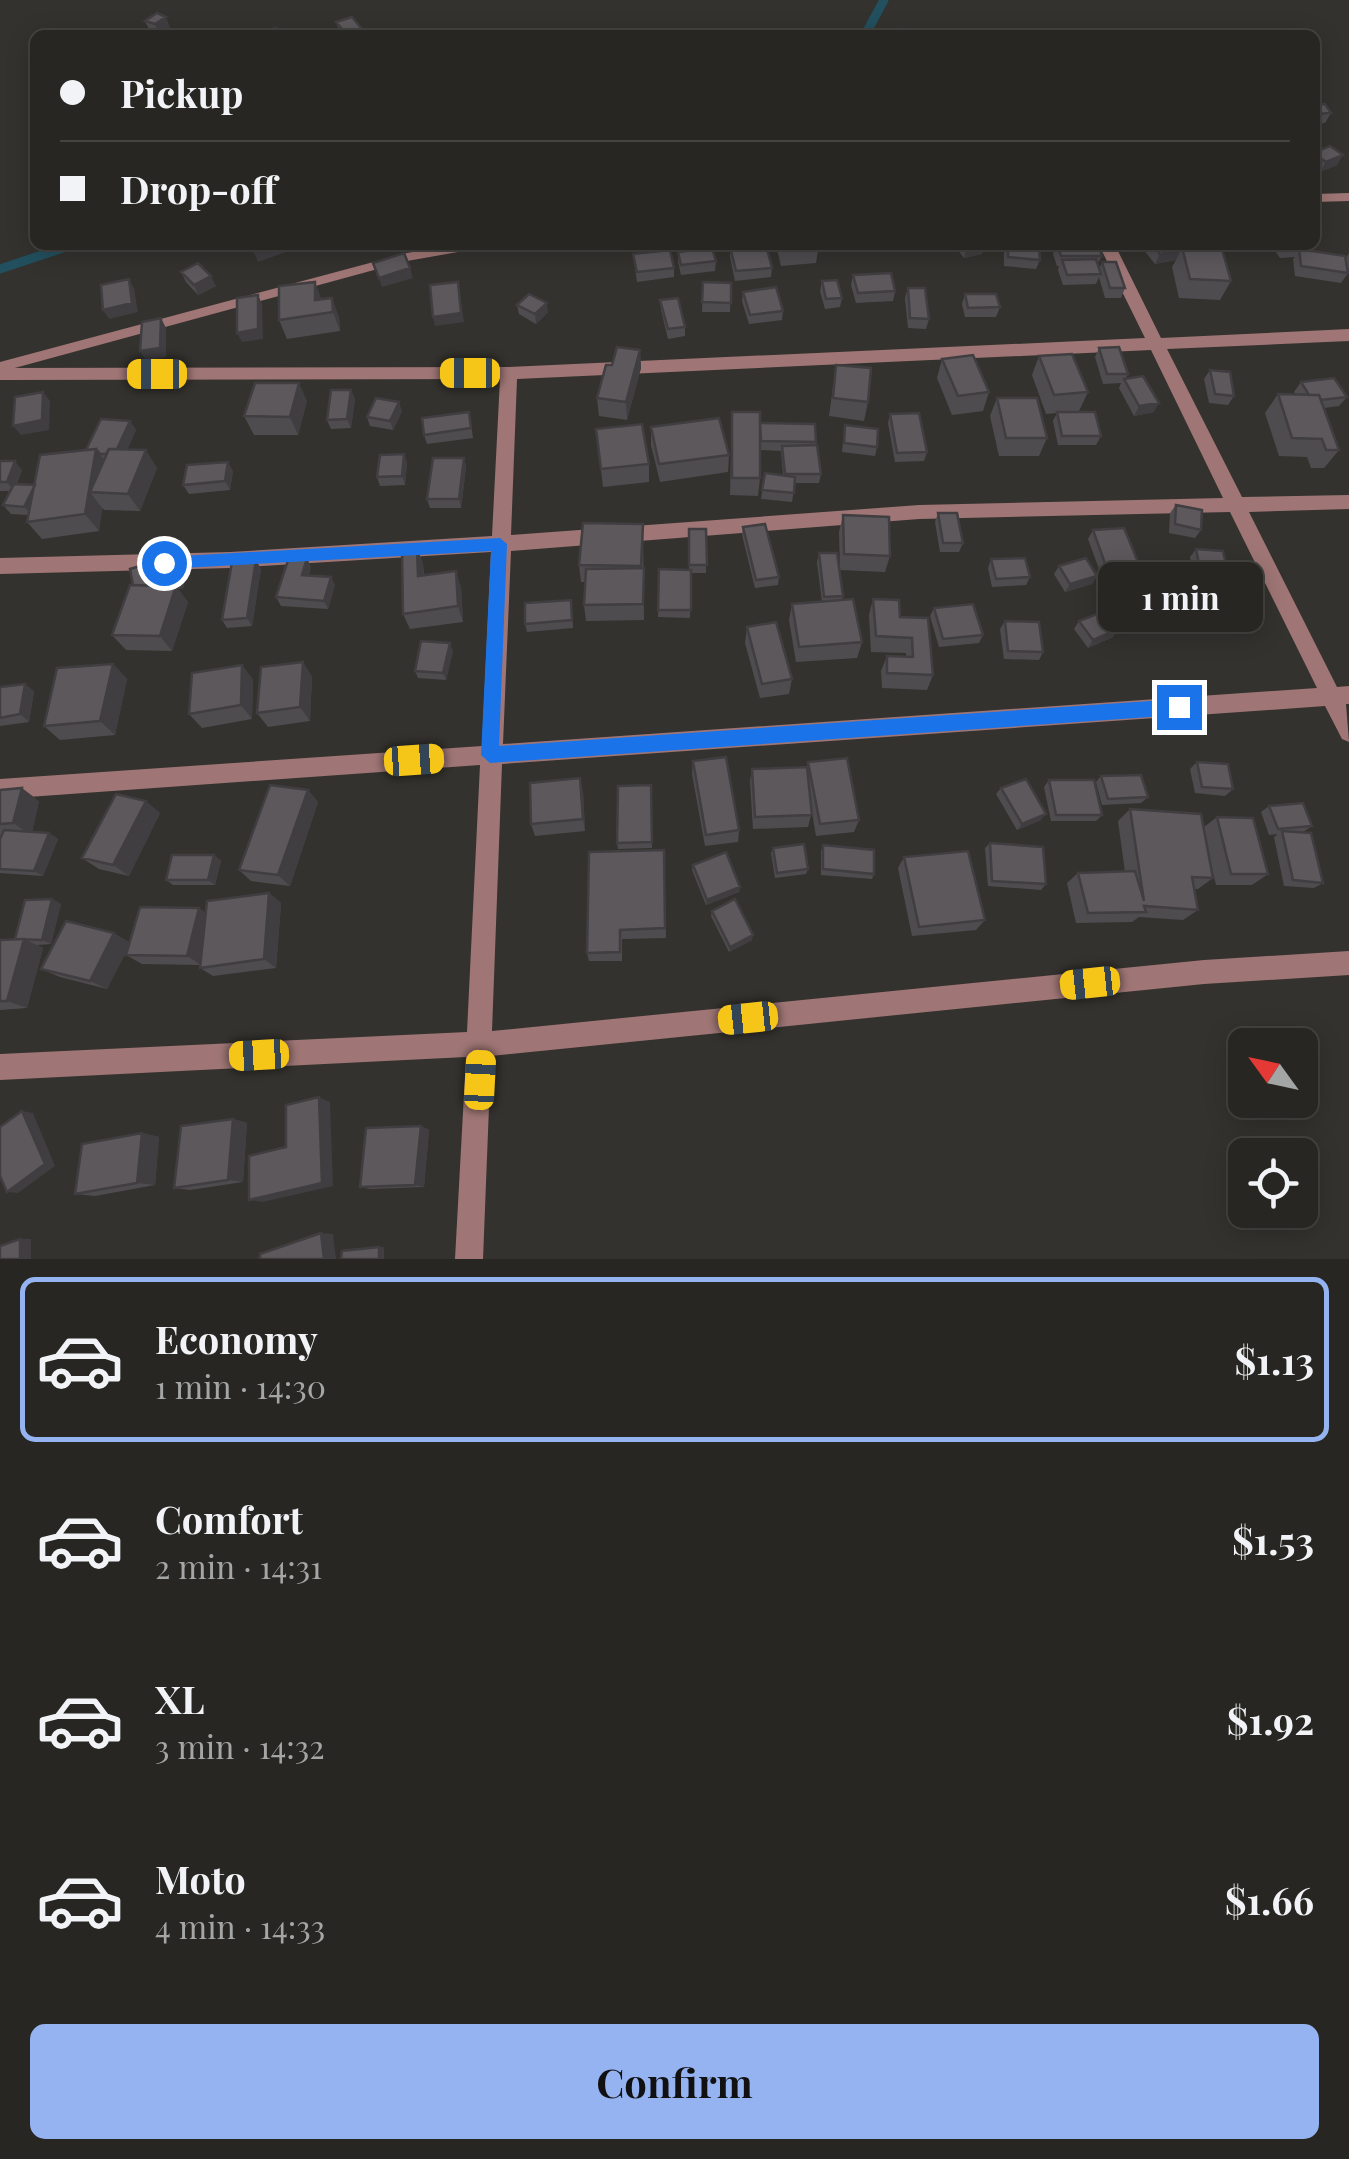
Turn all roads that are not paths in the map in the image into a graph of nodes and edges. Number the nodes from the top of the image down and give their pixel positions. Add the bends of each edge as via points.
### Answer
1 (1349, 196) edge
2 (1320, 198) edge
3 (447, 250) edge
4 (1110, 250) edge
5 (1349, 335) edge
6 (1160, 346) junction
7 (0, 371) edge
8 (509, 373) junction
9 (1349, 502) edge
10 (1240, 506) junction
11 (500, 544) junction
12 (0, 566) edge
13 (1340, 696) edge
14 (1349, 732) edge
15 (490, 755) junction
16 (0, 789) edge
17 (1349, 963) edge
18 (482, 1044) junction
19 (0, 1068) edge
20 (468, 1259) edge

1 - 2 lane
3 - 7 lane
4 - 6 street
5 - 6 street
6 - 8 street
6 - 10 street
7 - 8 street
8 - 11 street
9 - 10 street
10 - 11 street via 923,512
10 - 13 street
11 - 12 street
11 - 15 street
13 - 14 street
13 - 15 street
15 - 16 street
15 - 18 street
17 - 18 street
18 - 19 street
18 - 20 street

